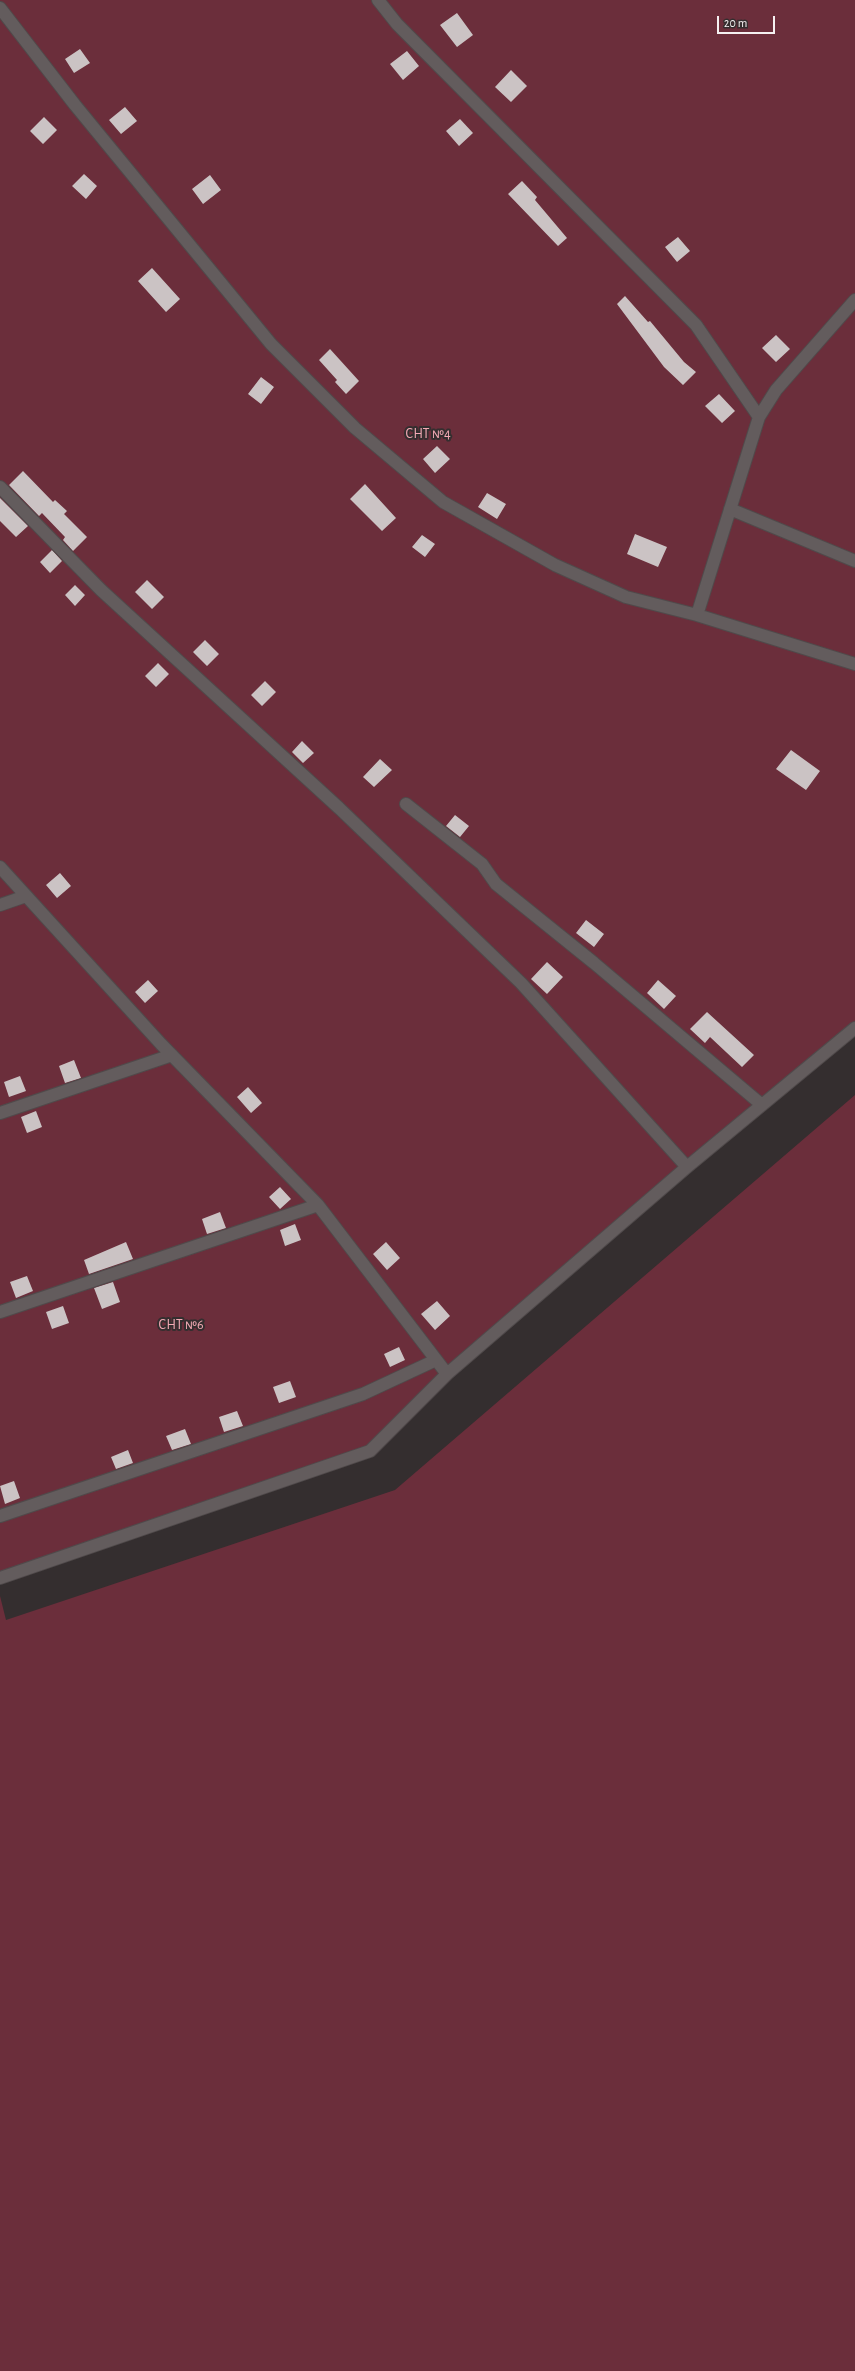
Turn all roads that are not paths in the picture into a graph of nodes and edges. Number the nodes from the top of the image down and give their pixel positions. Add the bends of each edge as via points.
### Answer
1 (378, 0) edge
2 (0, 8) edge
3 (855, 300) edge
4 (758, 417) junction
5 (0, 487) edge
6 (730, 509) junction
7 (855, 561) edge
8 (697, 615) junction
9 (855, 664) edge
10 (406, 804) dead end
11 (0, 867) edge
12 (26, 896) junction
13 (0, 905) edge
14 (855, 1028) edge
15 (172, 1056) junction
16 (762, 1105) junction
17 (0, 1113) edge
18 (687, 1167) junction
19 (318, 1206) junction
20 (0, 1312) edge
21 (436, 1360) junction
22 (447, 1374) junction
23 (0, 1516) edge
24 (0, 1578) edge

1 - 4 street via 396,24 696,325
2 - 8 street via 75,105 271,344 355,428 442,502 555,565 626,597
3 - 4 street via 776,390
4 - 6 street
5 - 18 street via 100,590 339,808 521,983
6 - 7 street
6 - 8 street
8 - 9 street
10 - 16 street via 482,864 496,884
11 - 12 street
12 - 13 street
12 - 15 street
14 - 16 street
15 - 17 street
15 - 19 street
16 - 18 street
18 - 22 street
19 - 20 street
19 - 21 street
21 - 22 street
21 - 23 street via 363,1394
22 - 24 street via 370,1451

